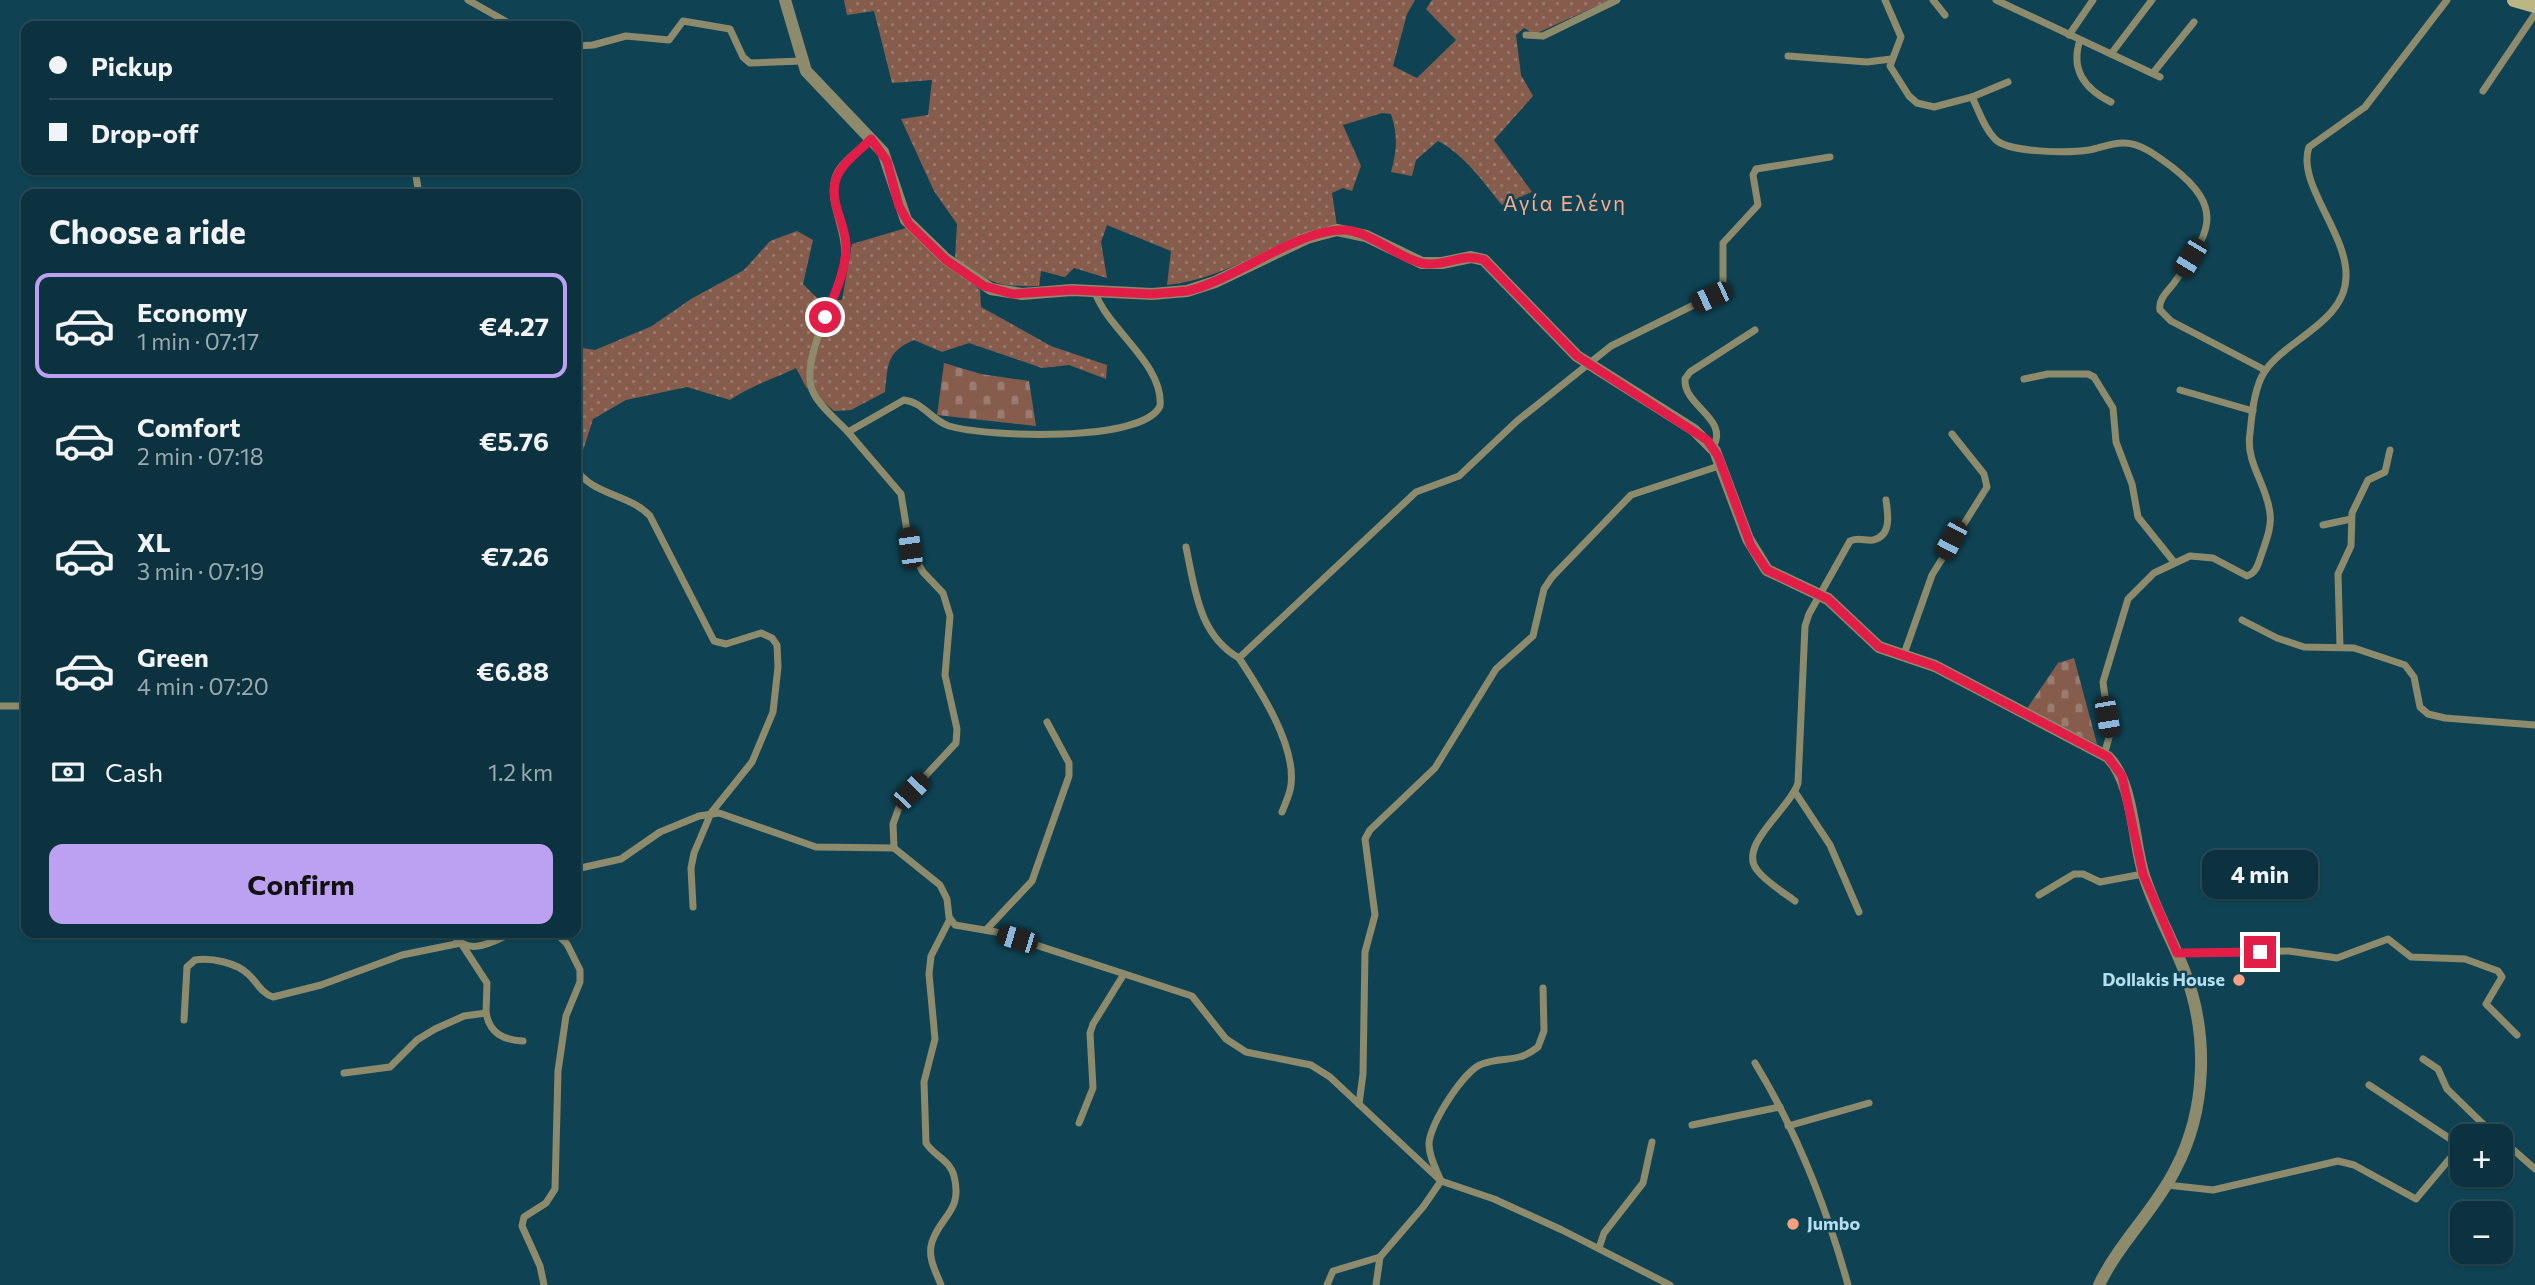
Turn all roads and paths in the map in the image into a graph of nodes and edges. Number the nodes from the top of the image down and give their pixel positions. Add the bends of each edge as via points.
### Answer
1 (468, 0) edge
2 (785, 0) edge
3 (1617, 0) edge
4 (1885, 0) edge
5 (1933, 0) edge
6 (1996, 0) edge
7 (2093, 0) edge
8 (2152, 0) edge
9 (2447, 0) edge
10 (2514, 0) edge
11 (2535, 6) edge
12 (2535, 14) edge
13 (1945, 15) dead end
14 (505, 21) edge
15 (2194, 22) dead end
16 (1526, 35) dead end
17 (2069, 35) junction
18 (2080, 40) junction
19 (581, 46) edge
20 (2111, 54) junction
21 (1788, 56) dead end
22 (1891, 59) junction
23 (801, 61) junction
24 (2008, 82) dead end
25 (2483, 91) dead end
26 (1972, 97) junction
27 (2111, 102) dead end
28 (871, 139) junction
29 (1830, 157) dead end
30 (1096, 292) junction
31 (1755, 330) dead end
32 (1588, 364) junction
33 (2265, 370) junction
34 (2024, 379) dead end
35 (2180, 390) dead end
36 (2253, 411) junction
37 (848, 432) junction
38 (1952, 434) dead end
39 (1713, 447) junction
40 (2390, 450) dead end
41 (1721, 464) junction
42 (581, 474) edge
43 (1886, 500) dead end
44 (2351, 519) junction
45 (2323, 525) dead end
46 (1186, 547) dead end
47 (2174, 562) junction
48 (1821, 594) junction
49 (2242, 620) dead end
50 (2340, 647) junction
51 (1904, 654) junction
52 (1239, 658) junction
53 (0, 706) edge
54 (21, 706) edge
55 (1047, 722) dead end
56 (2535, 725) edge
57 (2104, 755) junction
58 (1795, 792) junction
59 (1282, 812) dead end
60 (712, 813) junction
61 (894, 848) junction
62 (581, 868) edge
63 (2143, 874) junction
64 (2039, 895) dead end
65 (1795, 901) dead end
66 (693, 907) dead end
67 (1860, 912) dead end
68 (950, 919) junction
69 (986, 930) junction
70 (456, 938) edge
71 (500, 938) edge
72 (560, 938) edge
73 (461, 943) junction
74 (2177, 953) junction
75 (1124, 974) junction
76 (1544, 988) dead end
77 (486, 1013) junction
78 (184, 1020) dead end
79 (2517, 1035) dead end
80 (523, 1041) dead end
81 (2423, 1059) dead end
82 (1755, 1063) dead end
83 (344, 1073) dead end
84 (2369, 1085) dead end
85 (1869, 1103) dead end
86 (1359, 1104) junction
87 (1780, 1107) junction
88 (1079, 1123) dead end
89 (2483, 1124) edge
90 (1692, 1125) dead end
91 (1788, 1126) junction
92 (2450, 1137) edge
93 (1652, 1142) dead end
94 (2513, 1150) edge
95 (2450, 1159) edge
96 (2535, 1169) edge
97 (1441, 1181) junction
98 (2167, 1185) junction
99 (1599, 1248) junction
100 (1380, 1257) junction
101 (544, 1285) edge
102 (941, 1285) edge
103 (1327, 1285) edge
104 (1376, 1285) edge
105 (1670, 1285) edge
106 (1848, 1285) edge
107 (2099, 1285) edge

1 - 14 street
2 - 23 street
3 - 16 street via 1543,36
4 - 22 street via 1901,37
5 - 13 street
6 - 17 street
7 - 17 street
8 - 20 street
9 - 33 street via 2365,107 2309,147 2309,174 2339,238 2346,284 2332,310
10 - 11 main road
12 - 25 street
15 - 20 street via 2157,75
17 - 18 street
18 - 20 street
18 - 27 street via 2075,58 2078,72 2096,94
19 - 23 street via 626,36 669,40 678,24 686,21 730,29 750,63
21 - 22 street via 1867,62
22 - 26 street via 1892,73 1917,103 1934,107
23 - 28 street via 817,86
24 - 26 street
26 - 33 street via 1992,135 2006,146 2066,151 2126,143 2152,153 2188,181 2205,202 2208,217 2190,258 2161,300 2160,310 2171,321
28 - 30 street via 887,161 899,206 909,224 976,282 1013,294
28 - 37 street via 835,179 833,195 845,235 845,256 810,380 815,395
29 - 32 street via 1756,169 1758,205 1723,243 1723,281 1716,294 1629,335
30 - 32 street via 1195,290 1314,235 1349,231 1422,263 1471,257 1484,260
30 - 37 street via 1102,309 1136,349 1156,385 1161,403 1149,418 1054,436 1026,436 951,426 904,400
31 - 39 street via 1685,379 1687,391 1717,430
32 - 39 street via 1694,430
32 - 52 street via 1517,421 1460,476 1426,487 1406,500
33 - 36 street
34 - 47 street via 2048,374 2094,377 2113,408 2116,442 2132,484 2138,517
35 - 36 street
36 - 47 street via 2250,450 2271,517 2257,567 2246,576 2213,558 2190,556
37 - 61 street via 901,494 910,548 923,572 943,593 950,616 945,675 956,743 901,802 893,824
38 - 51 street via 1984,474 1987,487 1932,575
39 - 41 street
40 - 44 street via 2386,471 2367,482
41 - 48 street via 1748,539 1764,566
41 - 86 street via 1631,495 1619,506 1552,577 1544,589 1533,636 1496,669 1435,768 1370,830 1365,839 1375,915 1365,953
42 - 60 street via 650,516 714,641 726,644 761,633 777,645 775,699 762,741 752,762
43 - 48 street via 1889,520 1884,532 1876,539 1850,541
44 - 45 street
44 - 50 street via 2351,546 2338,574
46 - 52 street via 1196,599 1209,631 1219,645
47 - 57 street via 2143,581 2122,611 2103,682 2110,734
48 - 51 street via 1875,644
48 - 58 street via 1809,614 1803,646
49 - 50 street via 2304,647
50 - 56 street via 2405,665 2414,677 2420,707 2435,717
51 - 57 street
52 - 59 street via 1277,724 1287,757 1291,785
53 - 54 street
55 - 69 street via 1070,773 1032,881
57 - 63 street via 2122,776
58 - 65 street via 1752,852 1757,870
58 - 67 street via 1830,845
60 - 61 street via 816,847
60 - 62 street via 660,832 621,859
60 - 66 street via 692,860
61 - 68 street via 940,885
63 - 64 street via 2100,883 2074,874
63 - 74 street
68 - 69 street via 958,926
68 - 102 street via 931,956 936,1040 924,1082 926,1143 950,1167 956,1192 953,1211 932,1242 931,1260
69 - 75 street
70 - 73 street
71 - 73 street via 479,947
72 - 101 street via 578,960 579,982 566,1016 558,1071 555,1189 546,1203 524,1217 522,1226
73 - 77 street via 486,982
73 - 78 street via 402,955 273,997 243,970 195,960 187,967
74 - 79 street via 2289,951 2337,958 2388,939 2411,957 2465,959 2498,971 2502,977 2486,1004
74 - 98 street via 2198,1013 2200,1083 2191,1129
75 - 86 street via 1192,996 1236,1046 1311,1065
75 - 88 street via 1091,1029 1093,1088
76 - 97 street via 1544,1031 1538,1047 1514,1060 1474,1068 1432,1131 1430,1152
77 - 80 street via 500,1036
77 - 83 street via 464,1016 435,1029 390,1068
81 - 89 street via 2438,1069 2447,1088
82 - 87 street
84 - 92 street
85 - 91 street
86 - 97 street
87 - 90 street
87 - 91 street
91 - 106 street via 1833,1230
93 - 99 street via 1643,1183 1604,1233
94 - 96 street
95 - 98 street via 2416,1199 2338,1161 2213,1190
97 - 99 street via 1494,1199
97 - 100 street
98 - 107 street via 2122,1244
99 - 105 street
100 - 103 street via 1334,1271
100 - 104 street

